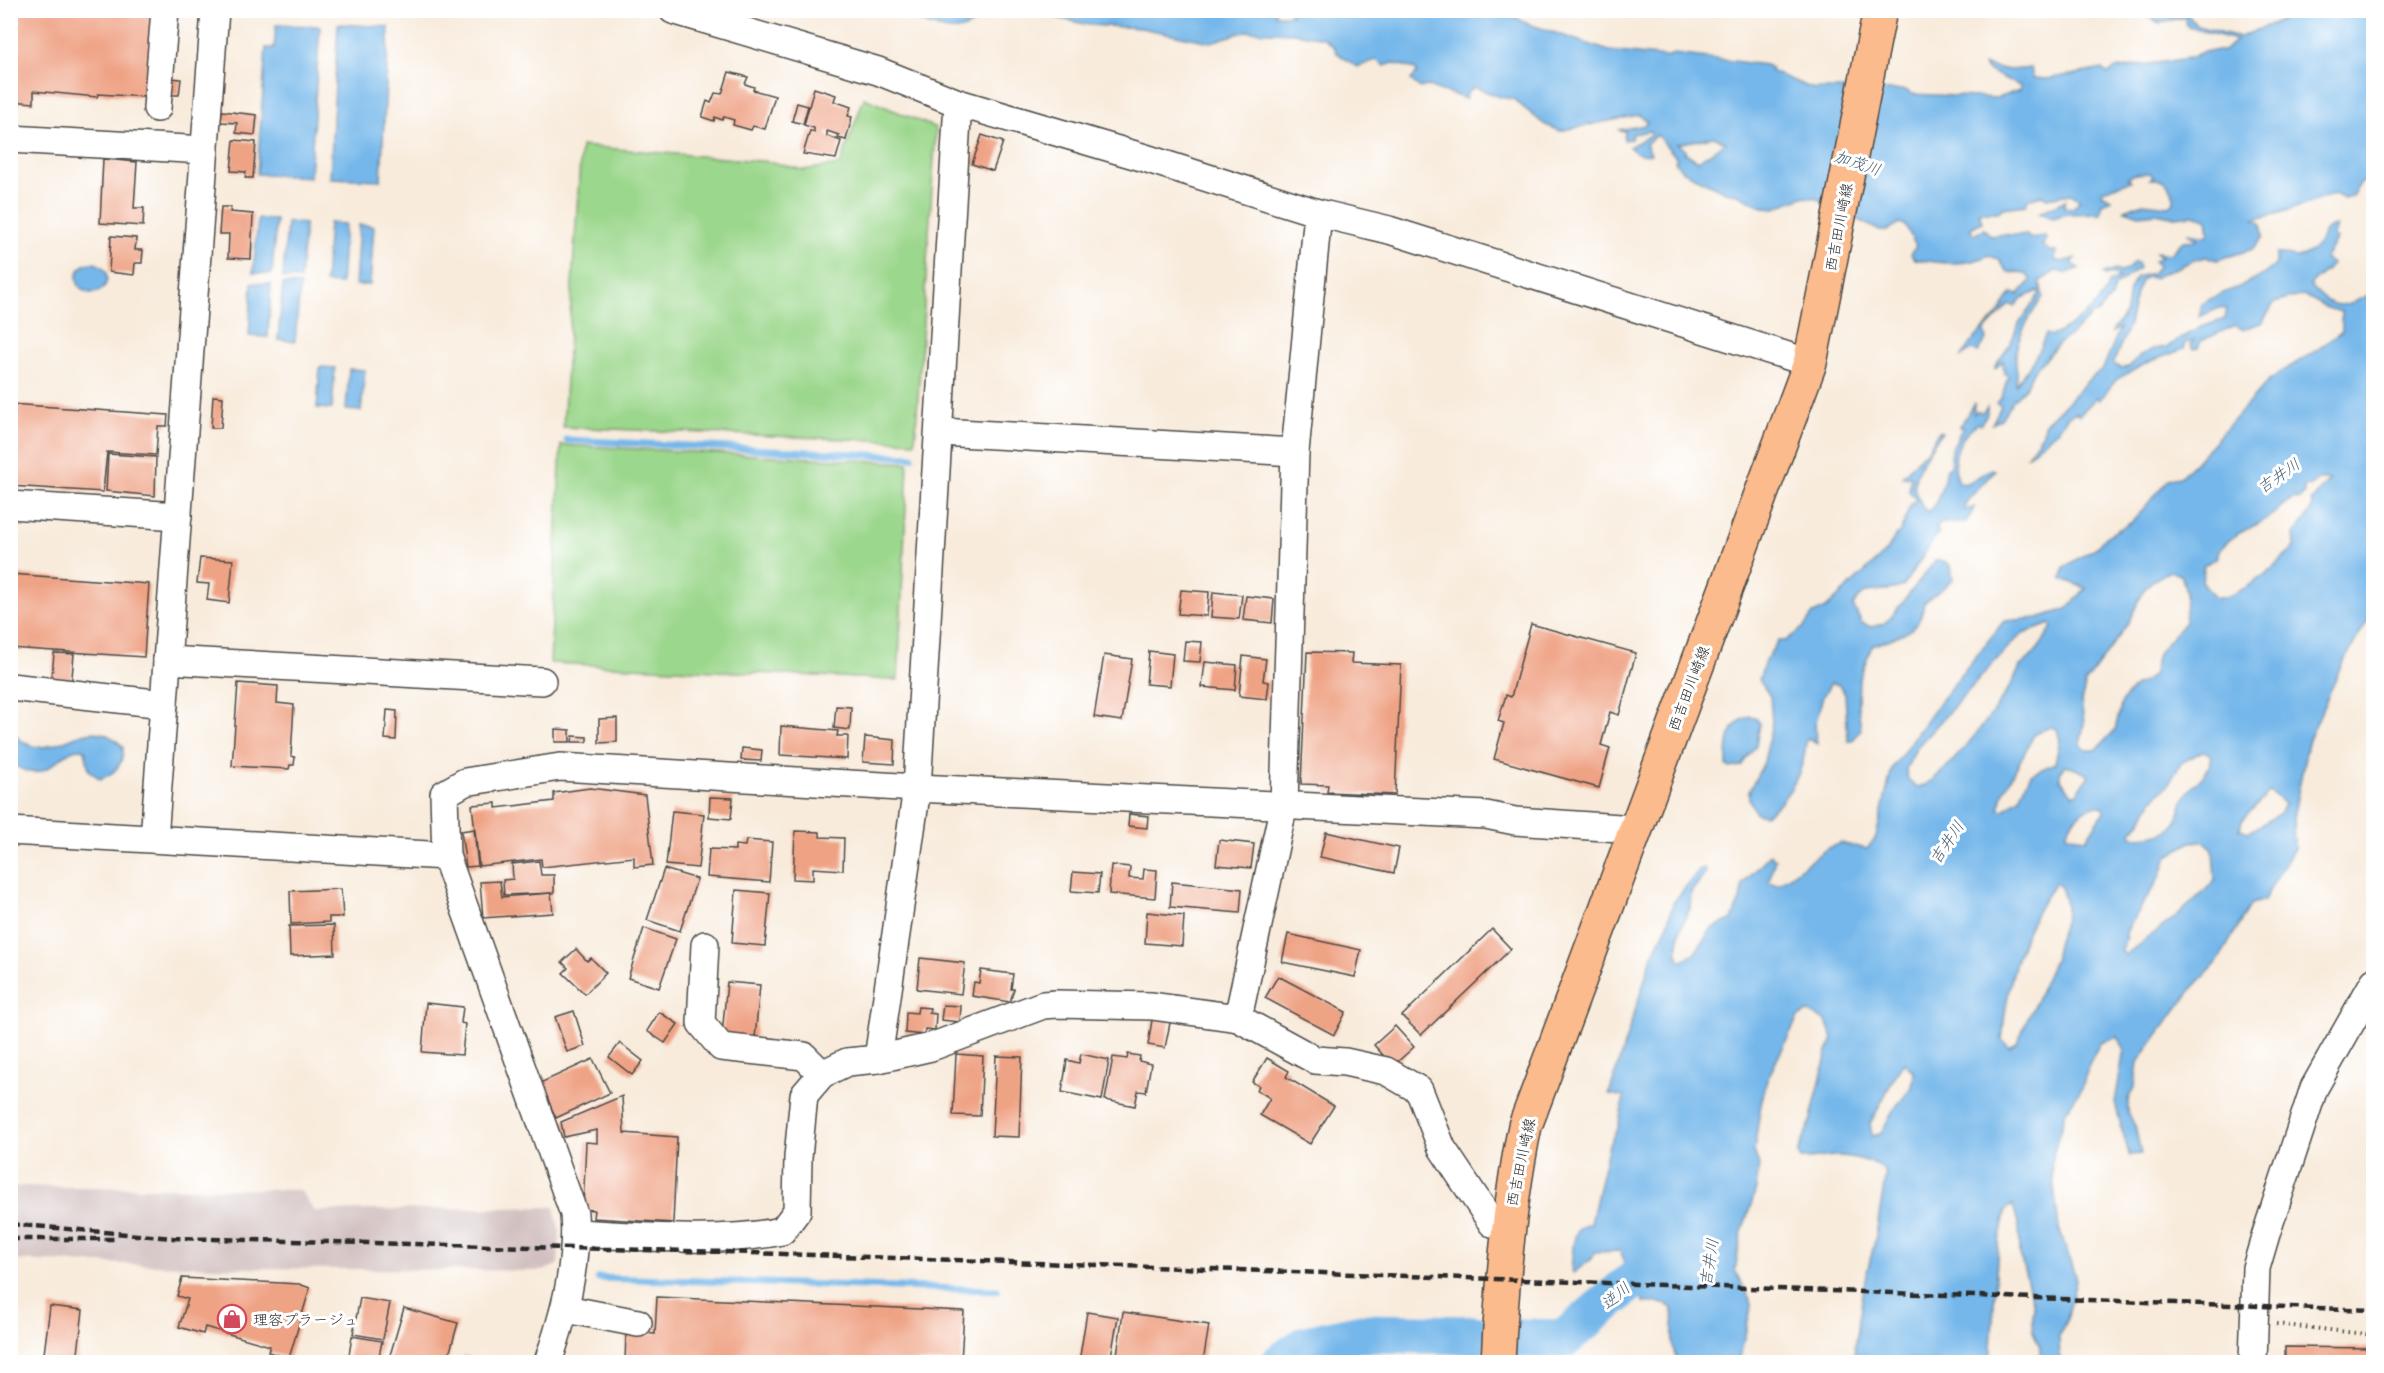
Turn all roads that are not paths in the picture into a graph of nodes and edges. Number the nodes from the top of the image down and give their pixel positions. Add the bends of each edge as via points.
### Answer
1 (165, 10) edge
2 (215, 10) edge
3 (673, 10) edge
4 (1880, 10) edge
5 (958, 103) junction
6 (157, 108) dead end
7 (10, 139) edge
8 (205, 150) junction
9 (1318, 213) junction
10 (1813, 352) junction
11 (940, 432) junction
12 (1295, 452) junction
13 (10, 505) edge
14 (178, 516) junction
15 (167, 660) junction
16 (542, 681) dead end
17 (10, 687) edge
18 (164, 704) junction
19 (917, 788) junction
20 (1284, 804) junction
21 (1635, 829) junction
22 (10, 831) edge
23 (154, 839) junction
24 (446, 856) junction
25 (705, 945) dead end
26 (2373, 982) edge
27 (1238, 1018) junction
28 (878, 1059) junction
29 (822, 1074) junction
30 (1508, 1227) junction
31 (575, 1233) junction
32 (566, 1309) junction
33 (638, 1323) dead end
34 (548, 1362) edge
35 (1498, 1362) edge
36 (2253, 1362) edge

1 - 6 street
2 - 8 street
3 - 5 street via 878,71
4 - 10 main road, 西吉田川崎線
5 - 9 street
5 - 11 street
7 - 8 street
8 - 14 street
9 - 10 street
9 - 12 street
10 - 21 main road, 西吉田川崎線
11 - 12 street
11 - 19 street
12 - 20 street
13 - 14 street
14 - 15 street
15 - 16 street
15 - 18 street
17 - 18 street
18 - 23 street
19 - 20 street
19 - 24 street via 560,767 465,782 444,794
19 - 28 street
20 - 21 street via 1486,815 1515,821
20 - 27 street
21 - 30 main road, 西吉田川崎線 via 1525,1126
22 - 23 street
23 - 24 street
24 - 31 street via 571,1204
25 - 29 street via 701,1023 722,1047 804,1056
26 - 36 street via 2314,1088 2256,1268
27 - 28 street via 1152,1006 1049,1005 931,1047
27 - 30 street via 1315,1060 1386,1071 1419,1090 1442,1148 1461,1178 1492,1223
28 - 29 street via 847,1062
29 - 31 street via 804,1095 797,1211 782,1231 761,1236 680,1237
30 - 35 main road, 西吉田川崎線
31 - 32 street
32 - 33 street
32 - 34 street

